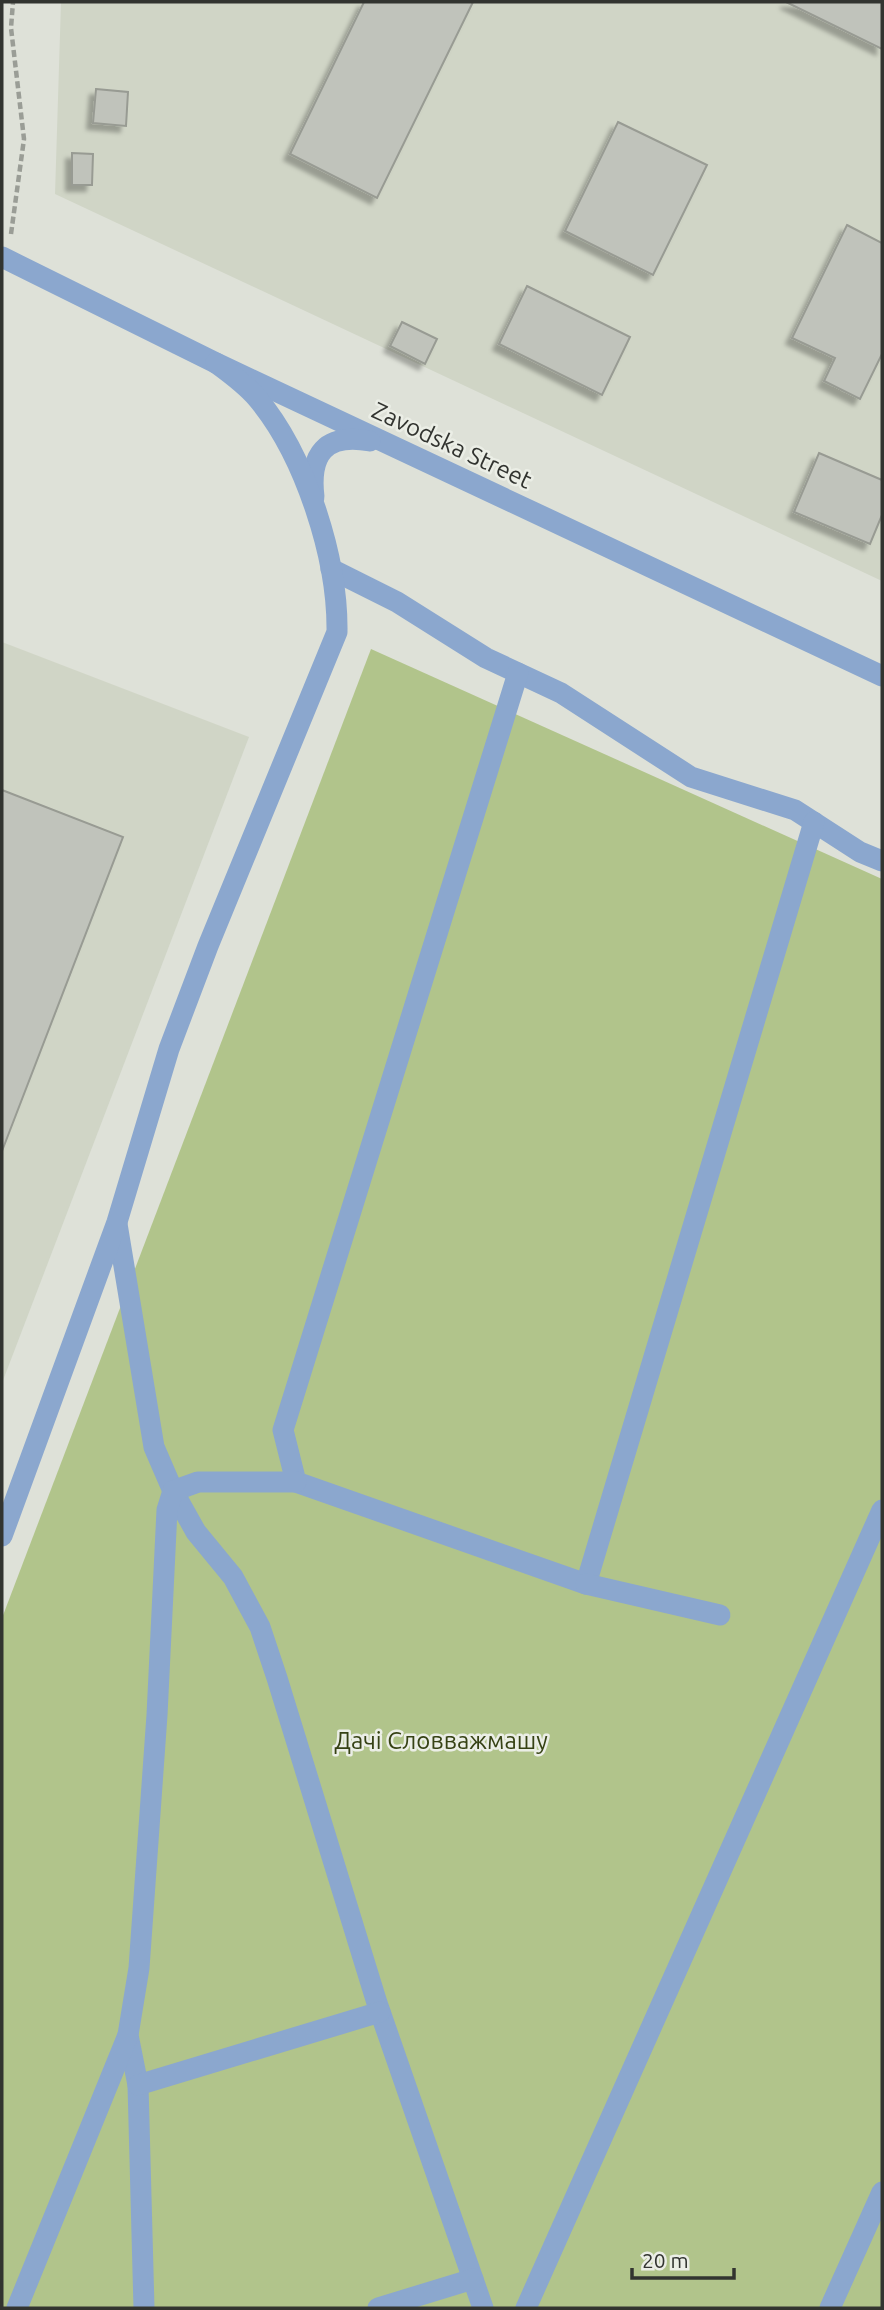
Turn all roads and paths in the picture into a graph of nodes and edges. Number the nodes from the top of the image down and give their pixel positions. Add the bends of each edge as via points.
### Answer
1 (13, 2) edge
2 (5, 259) edge
3 (216, 363) junction
4 (404, 452) junction
5 (318, 520) junction
6 (331, 569) junction
7 (518, 673) junction
8 (882, 676) edge
9 (814, 822) junction
10 (882, 861) edge
11 (117, 1222) junction
12 (296, 1482) junction
13 (173, 1491) junction
14 (882, 1510) edge
15 (2, 1536) edge
16 (586, 1584) junction
17 (720, 1615) dead end
18 (380, 2012) junction
19 (128, 2035) junction
20 (138, 2085) junction
21 (882, 2192) edge
22 (473, 2279) junction
23 (17, 2308) edge
24 (144, 2308) edge
25 (378, 2308) edge
26 (483, 2308) edge
27 (526, 2308) edge
28 (831, 2308) edge

1 - 2 path via 11,28 24,139
2 - 3 street, Zavodska Street
3 - 4 street, Zavodska Street
3 - 5 street via 257,398 275,424
4 - 5 street via 356,438 323,448 313,474
4 - 8 street, Zavodska Street
5 - 6 street
6 - 7 street
6 - 11 street via 338,632 169,1049
7 - 9 street via 561,693 691,777 794,810
7 - 12 street via 283,1430
9 - 10 street
9 - 16 street
11 - 13 street via 154,1447
11 - 15 street
12 - 13 street via 198,1482
12 - 16 street
13 - 18 street via 196,1532 233,1577 260,1627
13 - 19 street via 167,1510 139,1968
14 - 27 street
16 - 17 street
18 - 20 street
18 - 22 street
19 - 20 street
19 - 23 street
20 - 24 street
21 - 28 street
22 - 25 street
22 - 26 street

